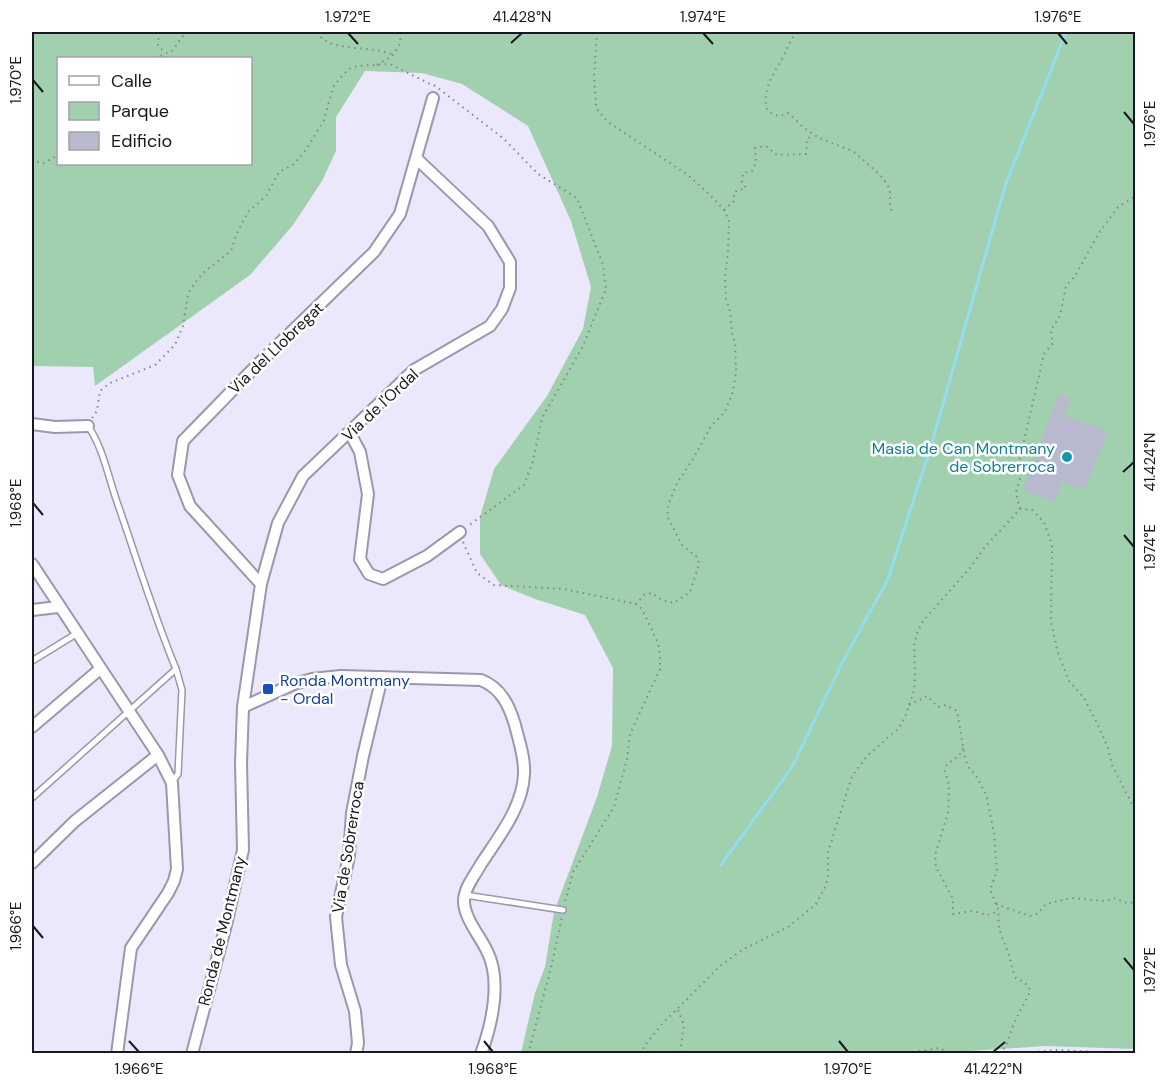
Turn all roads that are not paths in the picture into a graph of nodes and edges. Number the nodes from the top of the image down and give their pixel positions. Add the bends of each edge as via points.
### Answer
1 (433, 98) road end
2 (417, 159) junction
3 (32, 424) edge
4 (88, 426) joint
5 (350, 433) junction
6 (460, 532) road end
7 (32, 564) edge
8 (261, 584) junction
9 (58, 607) junction
10 (32, 610) edge
11 (76, 634) junction
12 (32, 661) edge
13 (100, 669) junction
14 (176, 669) junction
15 (382, 677) junction
16 (243, 707) junction
17 (129, 712) junction
18 (32, 727) edge
19 (158, 755) junction
20 (172, 783) junction
21 (32, 798) edge
22 (32, 863) edge
23 (465, 895) junction
24 (563, 910) road end
25 (117, 1053) edge
26 (192, 1053) edge
27 (356, 1053) edge
28 (481, 1053) edge

1 - 2 street, Via del Llobregat
2 - 5 street, Via de l'Ordal via 488,226 510,262 510,288 502,309 489,326 414,370
2 - 8 street, Via del Llobregat via 400,214 374,252 183,441 178,475 190,506
3 - 4 street
4 - 14 lane
5 - 6 street via 360,452 368,494 360,560 369,574 383,579 427,556
5 - 8 street, Via de l'Ordal via 303,476 278,523
7 - 9 street
8 - 16 street, Via de l'Ordal
9 - 10 street
9 - 11 street
11 - 12 lane
11 - 13 street
13 - 17 street
13 - 18 street
14 - 17 lane
14 - 20 lane via 182,690 178,774
15 - 16 street via 312,679
15 - 23 street via 481,680 495,688 511,710 524,763 523,786
15 - 27 street, Via de Sobrerroca via 360,767 349,856 336,917 341,965 355,1011
16 - 26 street, Ronda de Montmany via 243,850
17 - 19 street
17 - 21 lane
19 - 20 street
19 - 22 street via 75,821
20 - 25 street via 177,869 168,894 131,948
23 - 24 lane
23 - 28 street via 465,909 488,952 494,977 490,1021

